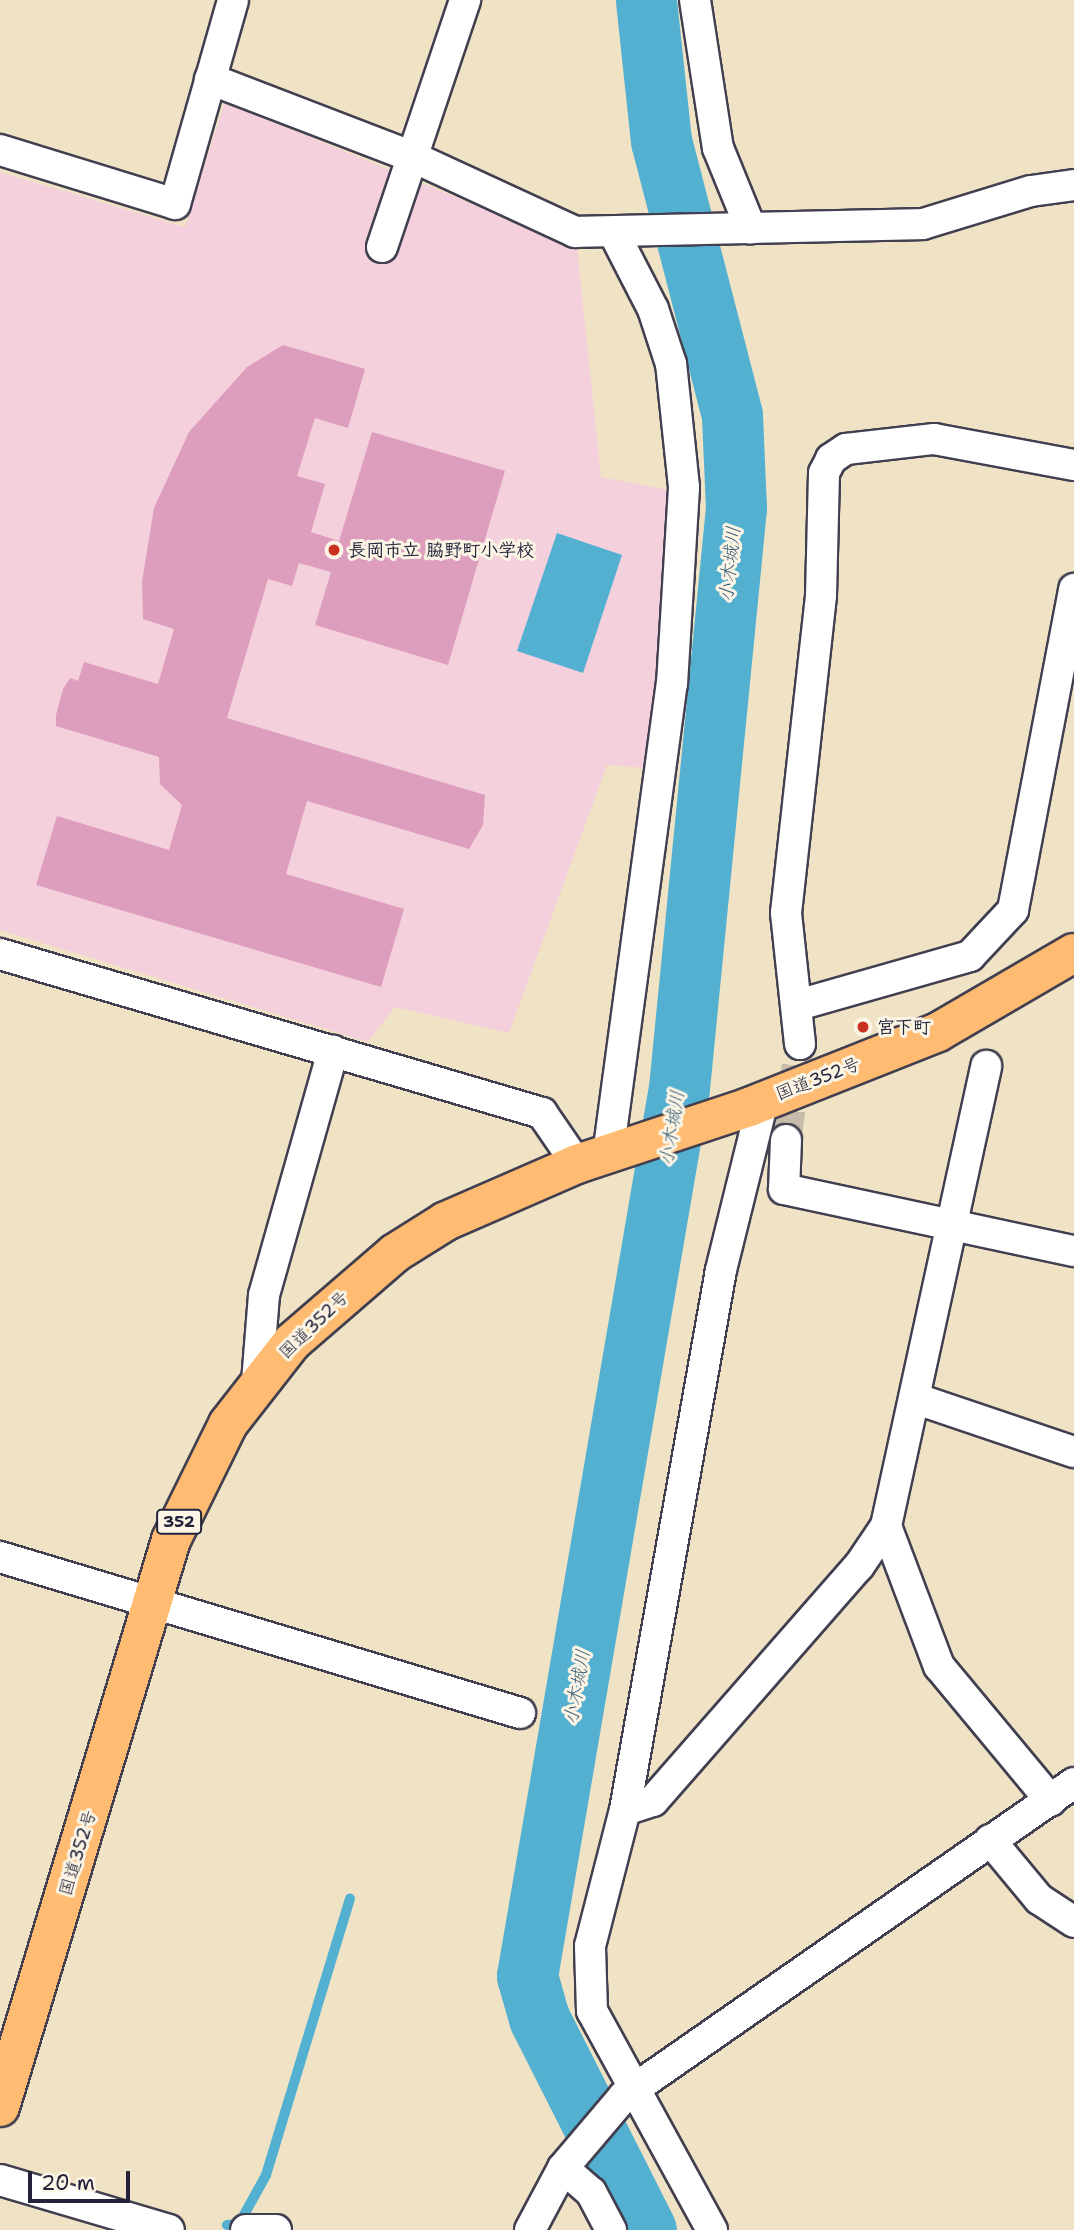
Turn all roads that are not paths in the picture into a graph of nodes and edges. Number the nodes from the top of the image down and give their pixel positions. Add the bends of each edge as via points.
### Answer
1 (233, 0) edge
2 (465, 0) edge
3 (695, 0) edge
4 (211, 79) junction
5 (0, 150) edge
6 (413, 157) junction
7 (1074, 185) edge
8 (745, 229) junction
9 (620, 233) junction
10 (382, 247) dead end
11 (1074, 466) edge
12 (1074, 589) edge
13 (1070, 630) edge
14 (1074, 953) edge
15 (0, 954) edge
16 (798, 1005) junction
17 (800, 1044) tunnel mouth
18 (333, 1051) junction
19 (986, 1066) dead end
20 (756, 1103) junction
21 (786, 1140) tunnel mouth
22 (606, 1156) junction
23 (953, 1225) junction
24 (1074, 1251) edge
25 (257, 1382) junction
26 (917, 1399) junction
27 (1074, 1452) edge
28 (886, 1526) junction
29 (0, 1557) edge
30 (153, 1602) junction
31 (520, 1713) dead end
32 (1063, 1792) edge
33 (625, 1810) junction
34 (990, 1840) junction
35 (1074, 1922) edge
36 (630, 2091) junction
37 (0, 2107) edge
38 (570, 2160) junction
39 (0, 2180) edge
40 (169, 2230) edge
41 (246, 2230) edge
42 (276, 2230) edge
43 (530, 2230) edge
44 (611, 2230) edge
45 (712, 2230) edge

1 - 4 street
2 - 6 street
3 - 8 street via 718,148
4 - 5 street via 175,204
4 - 6 street
6 - 9 street via 575,232
6 - 10 street
7 - 8 street via 1031,191 923,224
8 - 9 street
9 - 22 street via 671,364 684,486 672,684
11 - 16 street via 934,439 846,449 831,459 824,474 821,596 786,913
12 - 13 street
13 - 16 street via 1017,924 970,956
14 - 20 highway, 国道352号 / 352 via 982,1012
15 - 18 street
16 - 17 street
18 - 22 street via 542,1113
18 - 25 street via 264,1295
19 - 23 street
20 - 22 highway, 国道352号 / 352
20 - 33 street via 673,1513
21 - 23 street via 784,1189
22 - 25 highway, 国道352号 / 352 via 446,1222 396,1253 292,1342
23 - 24 street
23 - 26 street
25 - 30 highway, 国道352号 / 352 via 194,1489
26 - 27 street
26 - 28 street
28 - 32 street via 939,1666
28 - 33 street via 859,1566 653,1801
29 - 30 street
30 - 31 street
30 - 37 highway, 国道352号 / 352
32 - 34 street
33 - 36 street via 597,1904 589,1984 613,2059
34 - 35 street via 1039,1899
34 - 36 street
36 - 38 street
36 - 45 street
38 - 43 street
38 - 44 street
39 - 40 street
41 - 42 street

